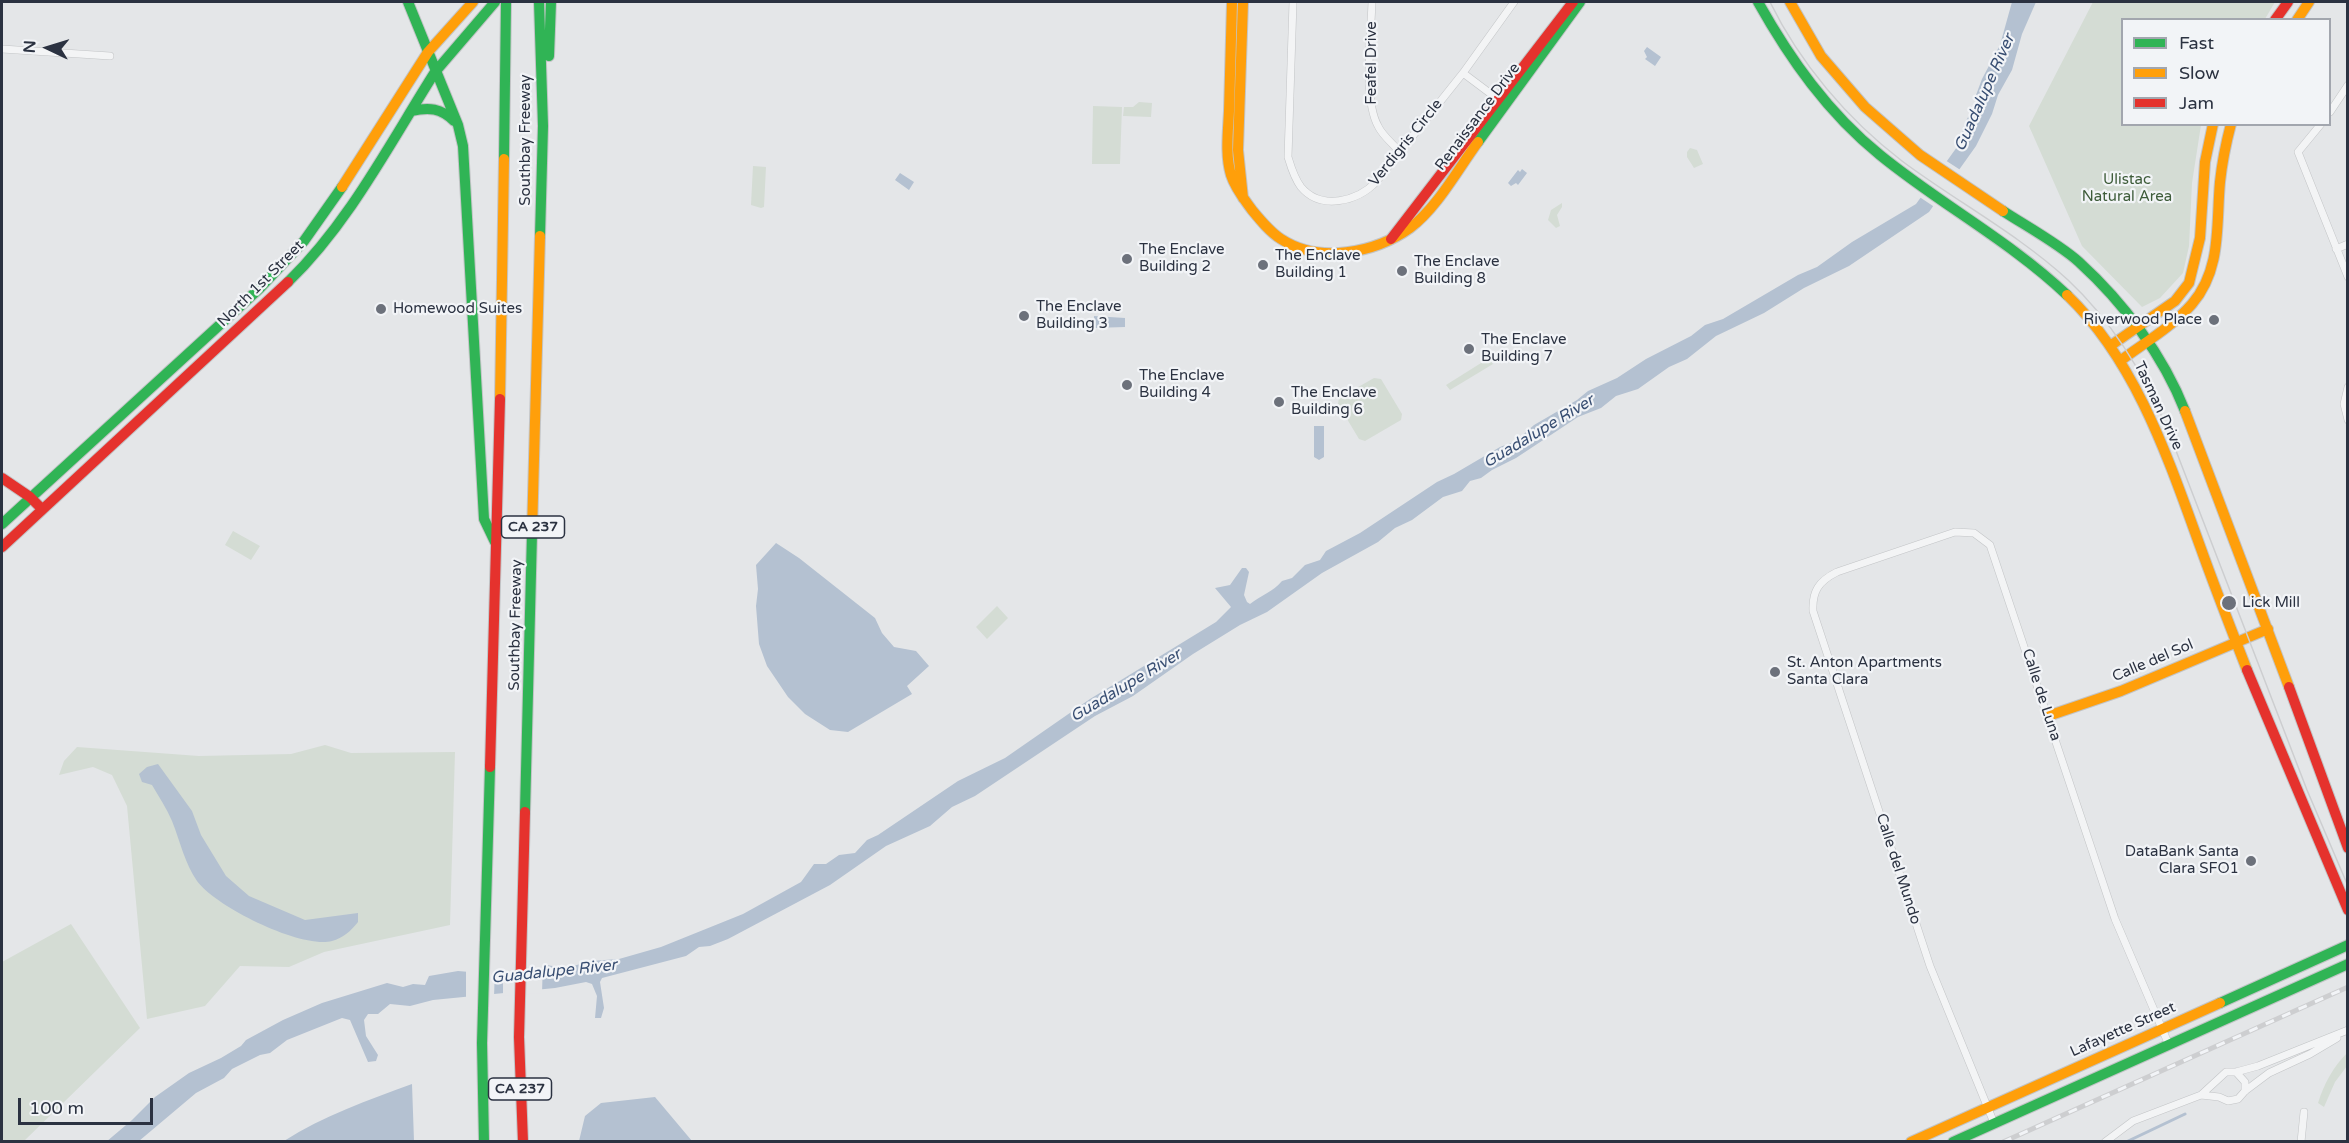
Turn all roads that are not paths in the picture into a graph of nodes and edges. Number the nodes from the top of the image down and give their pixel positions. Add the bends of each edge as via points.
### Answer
1 (408, 2) edge
2 (473, 2) edge
3 (495, 2) edge
4 (506, 2) edge
5 (539, 2) edge
6 (551, 2) edge
7 (1232, 2) edge
8 (1243, 2) edge
9 (1293, 2) edge
10 (1372, 2) edge
11 (1514, 2) edge
12 (1573, 2) edge
13 (1580, 2) edge
14 (1758, 2) edge
15 (1790, 2) edge
16 (2288, 2) edge
17 (2309, 2) edge
18 (2276, 18) edge
19 (2298, 18) edge
20 (2, 49) edge
21 (428, 52) junction
22 (110, 56) dead end
23 (435, 72) junction
24 (1462, 73) junction
25 (2348, 85) edge
26 (1501, 102) junction
27 (2331, 110) edge
28 (411, 111) junction
29 (458, 125) junction
30 (543, 126) junction
31 (2213, 126) edge
32 (2231, 126) edge
33 (2319, 126) edge
34 (1399, 151) junction
35 (1243, 198) junction
36 (2348, 244) edge
37 (2336, 249) junction
38 (2348, 277) edge
39 (2138, 328) junction
40 (2148, 340) junction
41 (2110, 346) junction
42 (2120, 361) junction
43 (2348, 387) edge
44 (2348, 420) edge
45 (2, 478) edge
46 (30, 497) junction
47 (42, 509) junction
48 (2, 524) edge
49 (496, 543) junction
50 (2, 547) edge
51 (1813, 611) joint
52 (2268, 629) junction
53 (2236, 641) junction
54 (2048, 716) junction
55 (2348, 848) edge
56 (2348, 910) edge
57 (2348, 945) edge
58 (2348, 964) edge
59 (2162, 1029) junction
60 (2348, 1031) edge
61 (2169, 1044) junction
62 (2236, 1072) junction
63 (2216, 1083) junction
64 (2245, 1091) junction
65 (2201, 1095) junction
66 (2219, 1097) junction
67 (1987, 1107) junction
68 (2304, 1112) dead end
69 (1994, 1123) junction
70 (484, 1142) edge
71 (523, 1142) edge
72 (1911, 1142) edge
73 (1953, 1142) edge
74 (2105, 1142) edge
75 (2301, 1142) edge

1 - 21 main road
2 - 21 main road, North 1st Street
3 - 23 main road, North 1st Street
4 - 49 main road, Southbay Freeway / CA 237
5 - 30 main road, Southbay Freeway / CA 237
6 - 30 main road via 548,105
7 - 35 main road, Renaissance Drive via 1228,165 1233,185
8 - 35 main road via 1238,150
9 - 34 street, Verdigris Circle via 1288,157 1302,188 1320,199 1347,201 1365,193
10 - 34 street, Feafel Drive via 1372,112 1378,128
11 - 24 street, Verdigris Circle
12 - 26 main road, Renaissance Drive via 1531,54
13 - 26 main road, Renaissance Drive
14 - 41 main road, Tasman Drive via 1799,70 1864,142 2057,285
15 - 39 main road, Tasman Drive via 1821,56 1849,91 1881,121 1920,155 2078,261
16 - 18 main road
17 - 19 main road
20 - 22 street
21 - 23 main road
21 - 46 main road, North 1st Street via 304,241 260,288
23 - 28 main road, North 1st Street
23 - 29 main road
24 - 26 street
24 - 34 street, Verdigris Circle
25 - 27 street
26 - 35 main road, Renaissance Drive via 1391,239 1373,248 1324,253 1299,247 1274,233
28 - 29 main road via 435,107
28 - 47 main road, North 1st Street via 345,215 302,269
29 - 49 main road via 466,169 484,519
30 - 71 main road, Southbay Freeway / CA 237 via 519,1037
31 - 39 main road via 2205,162 2200,238 2190,283 2175,301
32 - 40 main road via 2223,157 2218,245 2208,282 2191,305
33 - 37 street via 2298,152
36 - 37 street
37 - 38 street
39 - 40 main road, Tasman Drive
39 - 41 main road
40 - 42 main road
40 - 52 main road, Tasman Drive via 2181,402
41 - 42 main road, Tasman Drive
42 - 53 main road, Tasman Drive via 2152,422
43 - 44 street via 2344,404
45 - 46 main road
46 - 47 main road
46 - 48 main road, North 1st Street
47 - 50 main road, North 1st Street
49 - 70 main road, Southbay Freeway / CA 237 via 482,1044
51 - 54 street, Calle de Luna via 1816,587 1837,572 1955,532 1974,533 1995,554
51 - 67 street, Calle del Mundo via 1930,966
52 - 53 main road, Calle del Sol
52 - 55 main road, Tasman Drive
53 - 54 main road, Calle del Sol via 2121,691
53 - 56 main road, Tasman Drive
54 - 59 street, Calle de Luna via 2115,919
57 - 59 main road, Lafayette Street
58 - 61 main road
59 - 61 street, Calle de Luna
59 - 67 main road, Lafayette Street
60 - 62 street
60 - 64 street via 2269,1073
61 - 69 main road
62 - 63 street via 2222,1074
62 - 64 street via 2243,1078
63 - 65 street
63 - 66 street
64 - 66 street via 2234,1101
65 - 66 street
65 - 74 street via 2133,1121
67 - 69 street, Calle del Mundo
67 - 72 main road, Lafayette Street
68 - 75 street
69 - 73 main road

